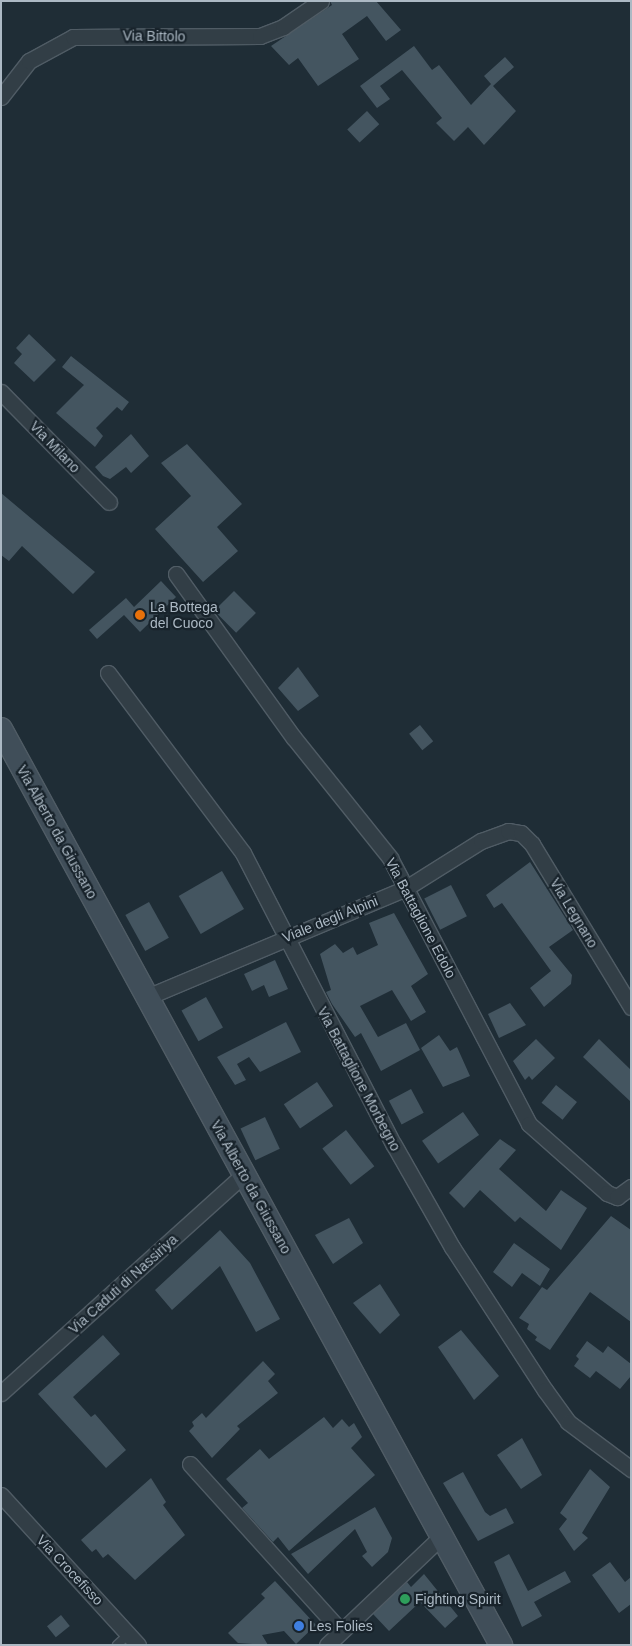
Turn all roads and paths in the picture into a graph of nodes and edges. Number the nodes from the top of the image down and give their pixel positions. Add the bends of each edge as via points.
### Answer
1 (321, 1) edge
2 (1, 97) edge
3 (1, 392) edge
4 (109, 502) dead end
5 (176, 574) dead end
6 (108, 673) dead end
7 (1, 729) edge
8 (508, 831) joint
9 (406, 888) junction
10 (286, 936) junction
11 (147, 997) junction
12 (631, 1007) edge
13 (244, 1174) junction
14 (631, 1187) edge
15 (1, 1393) edge
16 (190, 1464) dead end
17 (631, 1469) edge
18 (1, 1495) edge
19 (442, 1536) junction
20 (341, 1631) junction
21 (134, 1640) edge
22 (117, 1645) edge
23 (327, 1645) edge
24 (501, 1645) edge

1 - 2 street, Via Bittolo via 283,27 260,36 74,37 29,61
3 - 4 street, Via Milano
5 - 9 street, Via Battaglione Edolo via 294,738 390,858
6 - 10 street, Via Battaglione Morbegno via 243,853
7 - 11 street, Via Alberto da Giussano
8 - 9 street, Viale degli Alpini via 481,841
8 - 12 street, Via Legnano via 521,833 532,844
9 - 10 street, Viale degli Alpini
9 - 14 street, Via Battaglione Edolo via 529,1124 607,1193 618,1197
10 - 11 street, Viale degli Alpini
10 - 17 street, Via Battaglione Morbegno via 394,1145 452,1247 568,1422
11 - 13 street, Via Alberto da Giussano
13 - 15 street, Via Caduti di Nassiriya
13 - 19 street, Via Alberto da Giussano
16 - 20 street
18 - 21 street, Via Crocefisso
19 - 20 street
19 - 24 street, Via Alberto da Giussano
20 - 23 street
21 - 22 lane

